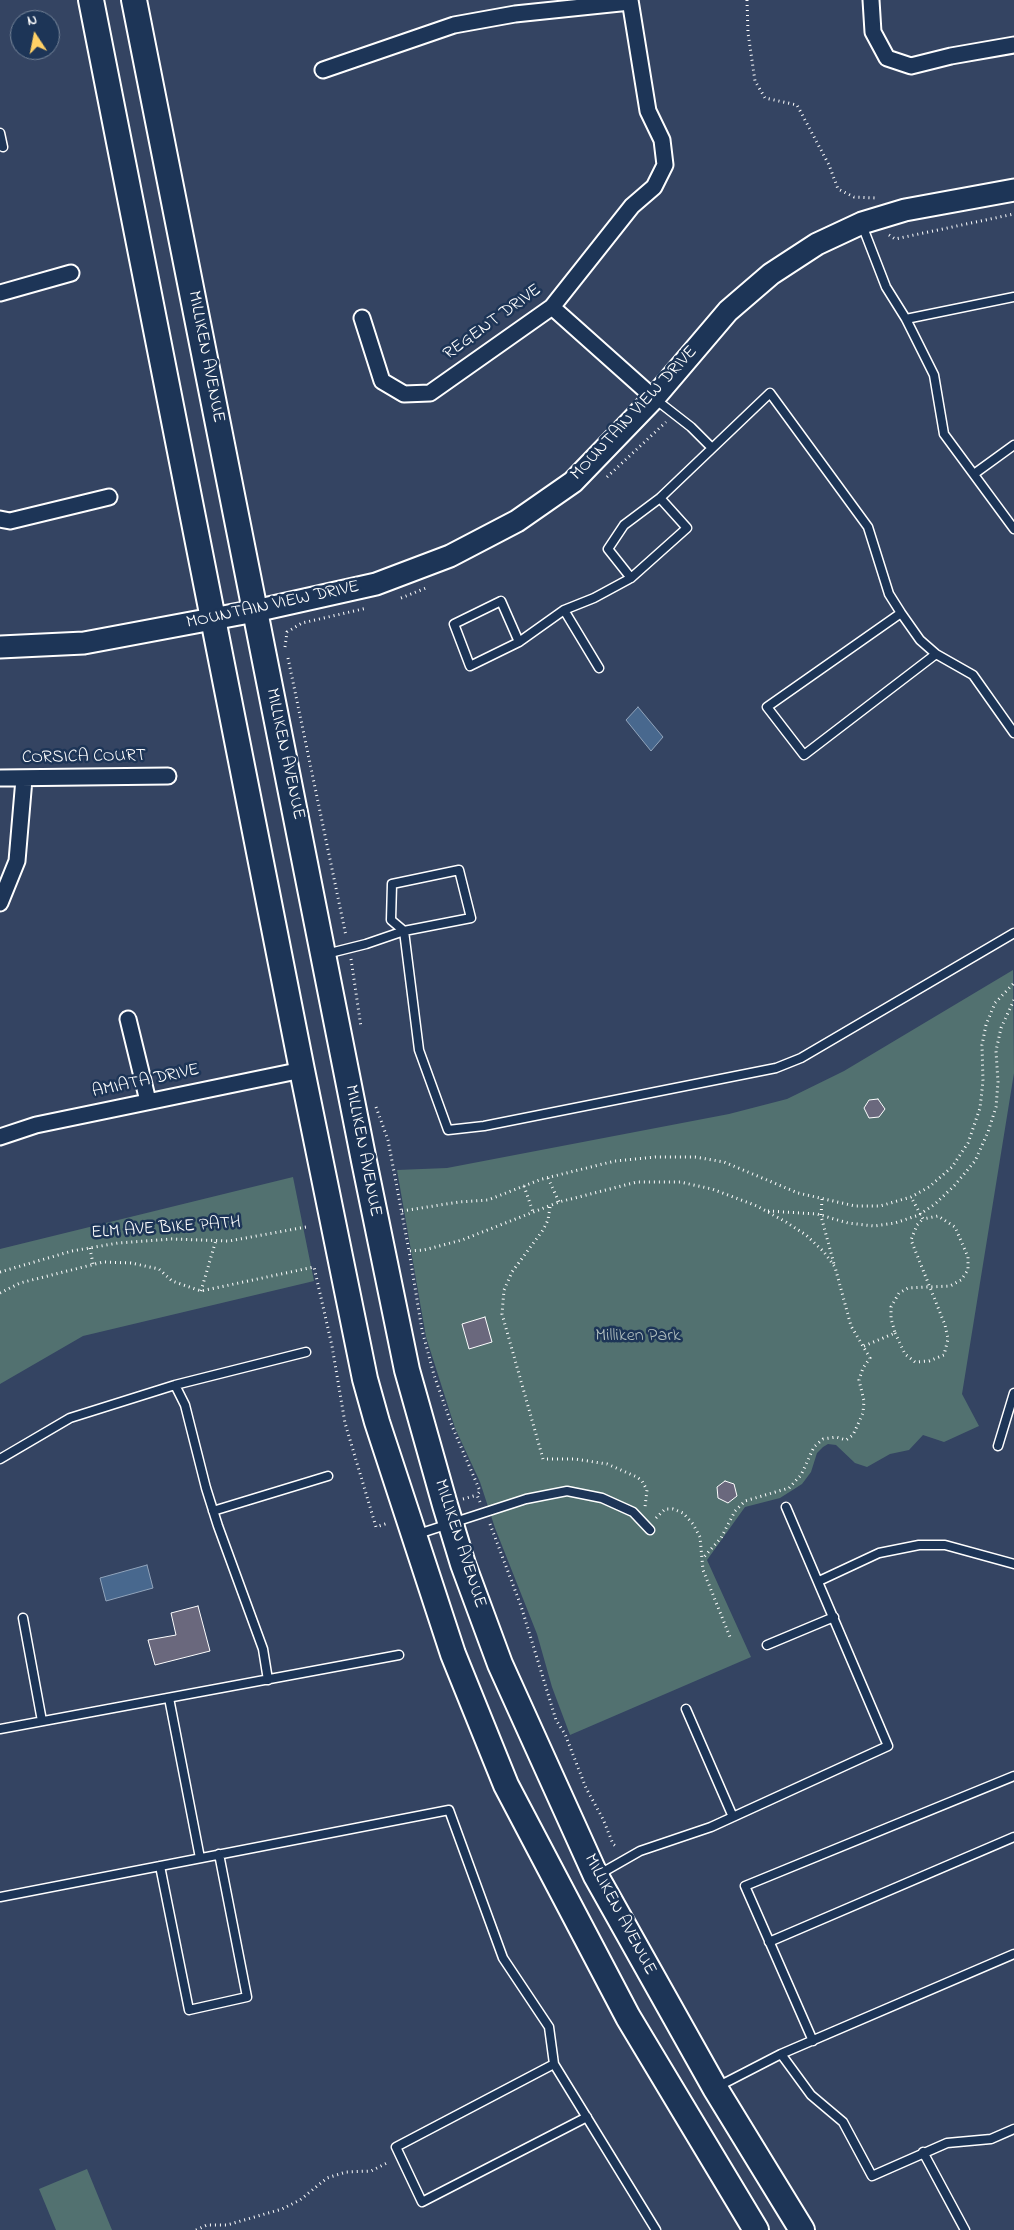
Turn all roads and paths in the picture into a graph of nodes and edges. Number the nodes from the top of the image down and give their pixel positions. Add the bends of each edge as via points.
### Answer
1 (91, 0) edge
2 (134, 0) edge
3 (747, 0) edge
4 (871, 0) edge
5 (630, 1) edge
6 (1014, 45) edge
7 (323, 70) dead end
8 (0, 133) edge
9 (4, 147) dead end
10 (1014, 190) edge
11 (876, 196) dead end
12 (1014, 214) edge
13 (862, 223) junction
14 (890, 237) dead end
15 (71, 273) dead end
16 (0, 292) edge
17 (1014, 297) edge
18 (552, 307) junction
19 (362, 318) dead end
20 (906, 320) junction
21 (654, 398) junction
22 (674, 414) junction
23 (1014, 445) edge
24 (712, 448) junction
25 (974, 474) junction
26 (606, 478) dead end
27 (109, 497) dead end
28 (660, 498) junction
29 (0, 520) edge
30 (1014, 529) edge
31 (631, 578) junction
32 (430, 586) dead end
33 (394, 600) dead end
34 (376, 605) dead end
35 (564, 610) junction
36 (255, 611) junction
37 (901, 614) junction
38 (214, 619) junction
39 (519, 642) junction
40 (0, 647) edge
41 (936, 654) junction
42 (599, 668) dead end
43 (1014, 733) edge
44 (168, 776) dead end
45 (0, 778) edge
46 (24, 779) junction
47 (0, 903) edge
48 (404, 931) junction
49 (1014, 933) edge
50 (348, 948) junction
51 (324, 954) junction
52 (1014, 983) edge
53 (1014, 1000) edge
54 (128, 1020) dead end
55 (362, 1032) dead end
56 (302, 1070) junction
57 (375, 1099) dead end
58 (148, 1101) junction
59 (0, 1137) edge
60 (548, 1178) junction
61 (524, 1186) junction
62 (911, 1197) junction
63 (822, 1199) junction
64 (559, 1202) junction
65 (550, 1207) junction
66 (402, 1210) junction
67 (765, 1210) junction
68 (533, 1212) junction
69 (919, 1215) junction
70 (822, 1216) junction
71 (922, 1219) junction
72 (306, 1228) dead end
73 (216, 1240) junction
74 (90, 1248) junction
75 (410, 1251) junction
76 (93, 1264) junction
77 (835, 1268) junction
78 (0, 1272) edge
79 (930, 1287) junction
80 (201, 1291) junction
81 (0, 1293) edge
82 (895, 1333) junction
83 (864, 1346) junction
84 (306, 1352) dead end
85 (175, 1385) junction
86 (1014, 1393) edge
87 (998, 1446) dead end
88 (0, 1459) edge
89 (328, 1476) dead end
90 (786, 1507) dead end
91 (645, 1508) dead end
92 (213, 1511) junction
93 (484, 1512) junction
94 (656, 1519) dead end
95 (450, 1523) junction
96 (376, 1526) dead end
97 (650, 1530) dead end
98 (414, 1535) junction
99 (703, 1558) junction
100 (1014, 1564) edge
101 (819, 1581) junction
102 (834, 1617) junction
103 (23, 1618) dead end
104 (730, 1637) dead end
105 (767, 1645) dead end
106 (400, 1655) dead end
107 (268, 1680) junction
108 (169, 1698) junction
109 (686, 1709) dead end
110 (42, 1721) junction
111 (0, 1729) edge
112 (1014, 1776) edge
113 (733, 1817) junction
114 (1014, 1837) edge
115 (617, 1847) dead end
116 (219, 1854) junction
117 (200, 1858) junction
118 (160, 1866) junction
119 (596, 1876) junction
120 (0, 1897) edge
121 (769, 1942) junction
122 (1014, 1954) edge
123 (813, 2041) junction
124 (781, 2054) junction
125 (554, 2064) junction
126 (715, 2088) junction
127 (588, 2117) junction
128 (1014, 2129) edge
129 (923, 2152) junction
130 (400, 2157) junction
131 (196, 2230) edge
132 (656, 2230) edge
133 (756, 2230) edge
134 (802, 2230) edge
135 (965, 2230) edge

1 - 38 main road
2 - 36 main road, MILLIKEN AVENUE
3 - 11 path via 755,81 765,98 797,105 838,189 854,197
4 - 6 street via 873,32 887,58 911,66
5 - 7 street via 515,14 454,25
5 - 18 street, REGENT DRIVE via 648,111 662,140 666,165 654,187 632,206
8 - 9 lane
10 - 13 street, MOUNTAIN VIEW DRIVE via 906,210
12 - 14 path via 894,239
13 - 20 lane via 886,286
13 - 21 street, MOUNTAIN VIEW DRIVE via 817,244 771,274 728,311
15 - 16 street
17 - 20 lane
18 - 19 street, REGENT DRIVE via 430,393 404,394 382,381
18 - 21 street
20 - 25 lane via 934,375 944,434
21 - 22 lane
21 - 36 street, MOUNTAIN VIEW DRIVE via 573,482 516,521 450,556 376,584
22 - 24 lane
22 - 26 path
23 - 25 lane
24 - 28 lane
24 - 37 lane via 770,393 868,527 889,594
25 - 30 lane
27 - 29 street via 10,521
28 - 31 lane via 624,525 608,549
28 - 31 lane via 687,528
31 - 35 lane
32 - 33 path
34 - 50 path via 302,623 287,632 284,644
35 - 39 lane
35 - 42 lane
36 - 38 street, MOUNTAIN VIEW DRIVE
36 - 51 main road, MILLIKEN AVENUE
37 - 41 lane via 920,640
37 - 41 lane via 767,707 804,755
38 - 40 street, MOUNTAIN VIEW DRIVE via 84,643
38 - 56 main road
39 - 39 lane via 470,666 454,624 502,601
41 - 43 lane via 973,675
44 - 46 street, CORSICA COURT
45 - 46 street, CORSICA COURT
46 - 47 street via 17,861
48 - 48 lane via 472,918 459,870 392,884 391,920
48 - 49 lane via 419,1050 448,1130 776,1068 801,1058
48 - 50 lane
50 - 51 lane
50 - 55 path
51 - 95 main road, MILLIKEN AVENUE via 407,1370
52 - 62 path via 995,1003 986,1025 982,1045 980,1108 968,1143 952,1167 929,1187
53 - 69 path via 1001,1028 996,1107 988,1132 975,1161 954,1186
54 - 58 street
56 - 58 street, AMIATA DRIVE
56 - 98 main road via 365,1379
57 - 66 path via 388,1140
58 - 59 street, AMIATA DRIVE via 36,1125
60 - 61 path
60 - 63 path via 615,1161 695,1157 724,1162 798,1193
60 - 64 path
61 - 66 path via 488,1200
61 - 68 path
62 - 63 path via 880,1206 855,1206
62 - 69 path
63 - 70 path
64 - 65 path
64 - 67 path via 637,1182 668,1182 712,1189
65 - 68 path
65 - 91 path via 543,1230 508,1281 502,1314 543,1459 607,1464 637,1476 647,1490
66 - 75 path
67 - 70 path
67 - 77 path via 806,1235
68 - 75 path via 462,1240
69 - 70 path via 874,1226
69 - 71 path
70 - 77 path
71 - 79 path via 911,1240
71 - 79 path via 938,1216 948,1220 955,1227 968,1257 968,1270 962,1280 950,1286
72 - 73 path, ELM AVE BIKE PATH via 229,1241
73 - 74 path, ELM AVE BIKE PATH via 172,1239
73 - 80 path
74 - 76 path
74 - 78 path, ELM AVE BIKE PATH
75 - 93 path via 422,1330 434,1375 480,1491 477,1495
76 - 80 path via 131,1263 159,1269 172,1281
76 - 81 path via 20,1283
77 - 83 path via 851,1326
79 - 82 path via 908,1288 899,1293 891,1306
79 - 82 path via 948,1339 944,1355 915,1362 905,1354
80 - 96 path via 314,1268 345,1423
82 - 83 path
83 - 99 path via 870,1358 859,1380 864,1407 853,1435 846,1440 836,1437 823,1439 814,1447 802,1475 789,1488 745,1501 735,1510 721,1538
84 - 85 lane
85 - 88 lane via 70,1418
85 - 92 lane via 185,1405
86 - 87 lane
89 - 92 lane
90 - 101 lane
92 - 107 lane via 263,1649
93 - 95 lane
93 - 97 lane via 567,1491 610,1501 633,1512
93 - 115 path via 521,1606 556,1720
94 - 99 path via 665,1509 673,1508 683,1513 700,1537
95 - 98 lane
95 - 119 main road, MILLIKEN AVENUE via 500,1664
98 - 133 main road via 453,1654 506,1784 628,2017
99 - 104 path via 703,1570
100 - 101 lane via 945,1545 919,1545 879,1553
101 - 102 lane
102 - 105 lane
102 - 113 lane via 888,1746
103 - 110 lane
106 - 107 lane
107 - 108 lane
108 - 110 lane
108 - 117 lane
109 - 113 lane
110 - 111 lane
112 - 121 lane via 745,1886
113 - 119 lane via 640,1851
114 - 121 lane
116 - 117 lane
116 - 118 lane via 247,1997 189,2010
116 - 125 lane via 449,1810 503,1958 549,2027
117 - 118 lane
118 - 120 lane
119 - 126 main road, MILLIKEN AVENUE
121 - 123 lane
122 - 123 lane
123 - 124 lane
124 - 126 lane
124 - 129 lane via 811,2095 842,2122 872,2176
125 - 127 lane
125 - 130 lane via 396,2147
126 - 134 main road, MILLIKEN AVENUE
127 - 130 lane via 422,2202
127 - 132 lane
128 - 129 lane via 991,2138 947,2143
129 - 135 lane
130 - 131 path via 371,2171 346,2172 327,2178 287,2207 233,2224 206,2225

